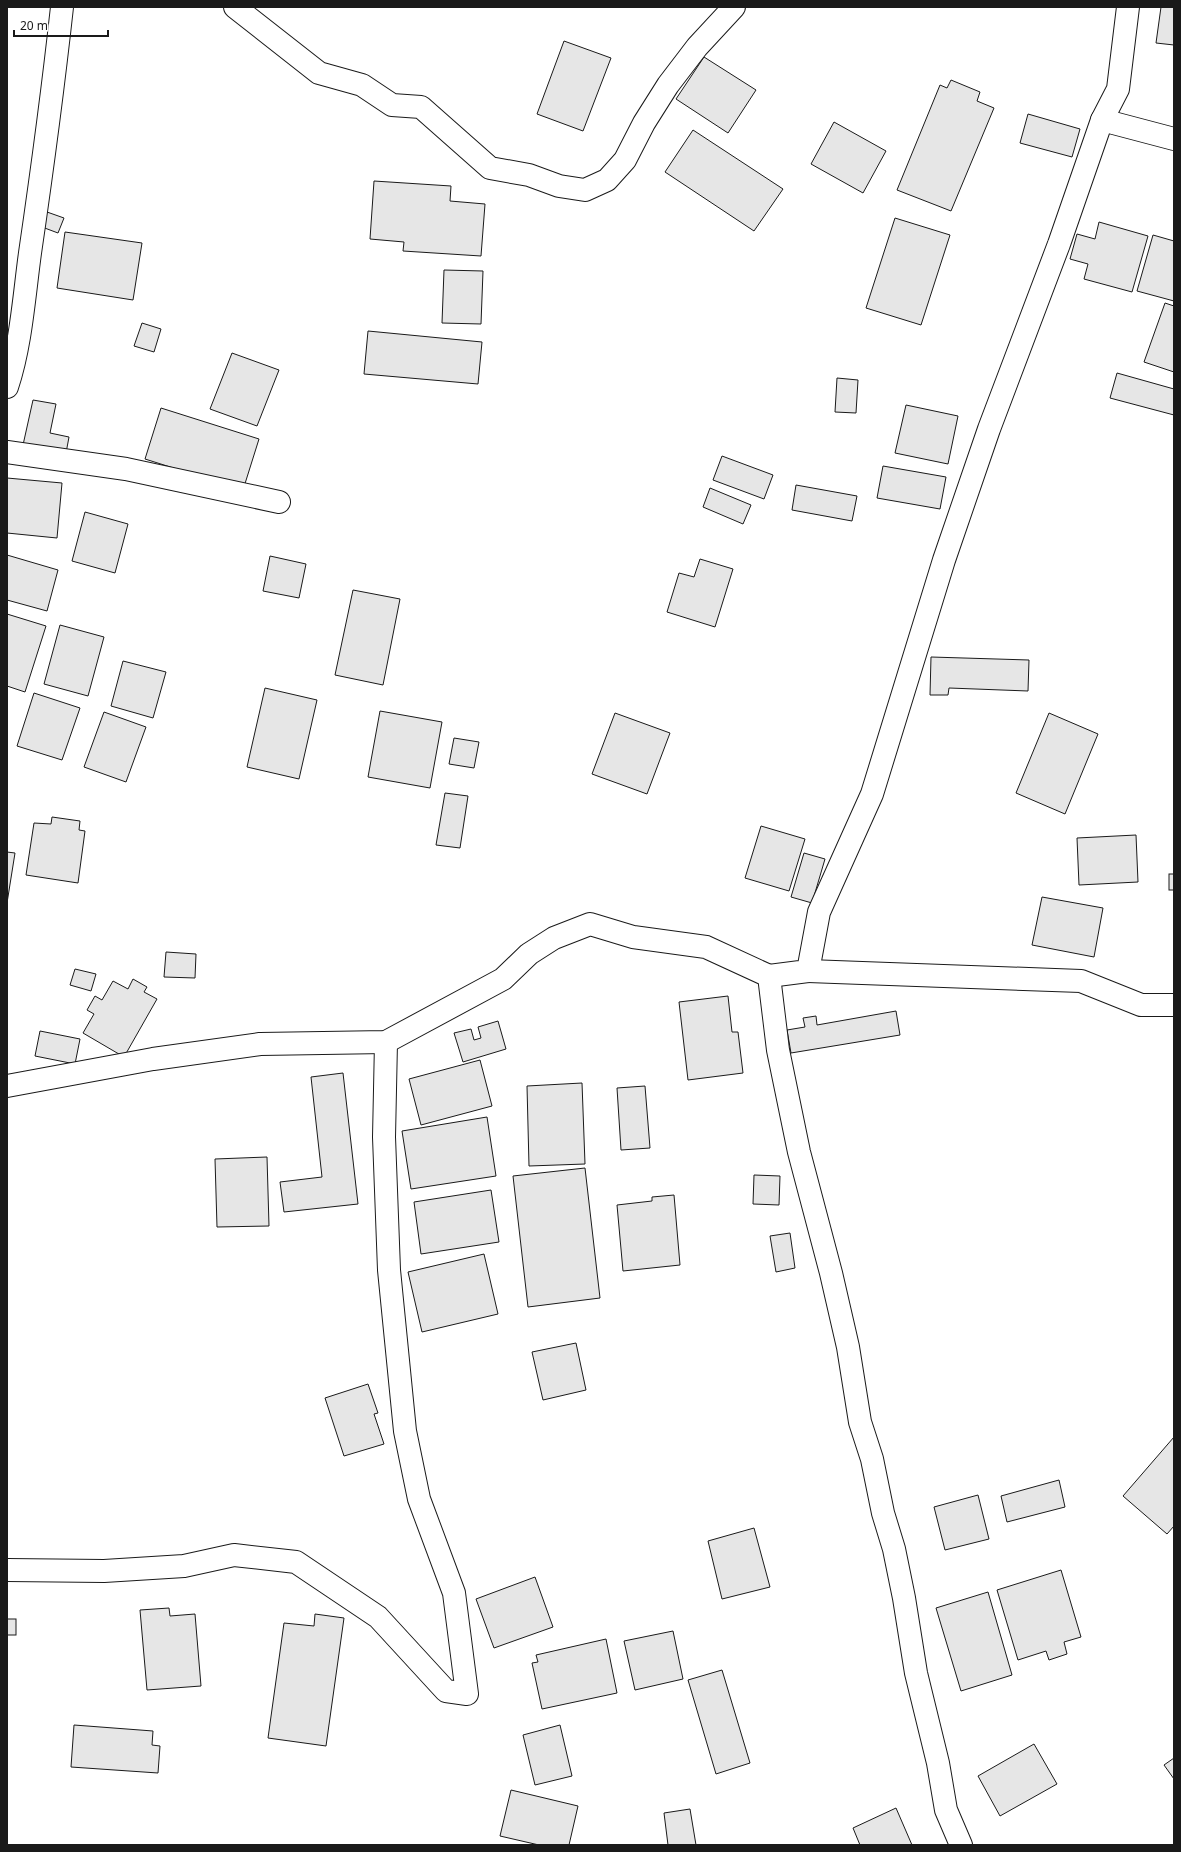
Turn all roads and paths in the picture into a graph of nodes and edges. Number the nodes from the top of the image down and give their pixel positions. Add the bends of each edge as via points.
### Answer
1 (62, 7) edge
2 (235, 7) edge
3 (734, 7) edge
4 (1128, 7) edge
5 (1102, 120) junction
6 (1174, 139) edge
7 (7, 387) edge
8 (7, 452) edge
9 (279, 502) dead end
10 (808, 971) junction
11 (769, 976) junction
12 (1174, 1005) edge
13 (386, 1042) junction
14 (7, 1086) edge
15 (7, 1570) edge
16 (961, 1845) edge

1 - 7 street via 24,299 14,366
2 - 3 street via 318,73 362,85 392,104 421,108 490,168 585,190 607,180 625,160 668,85 697,47
4 - 5 street via 1118,89
5 - 6 street
5 - 10 street via 944,560 872,794 819,912
8 - 9 street via 126,469
10 - 11 street
10 - 12 street via 1081,981 1141,1005
11 - 13 street via 706,947 633,937 590,924 554,938 529,954 503,979
11 - 16 street via 778,1050 799,1152 848,1347 860,1422 872,1459 897,1563 916,1673 938,1763 946,1810
13 - 14 street via 260,1044 153,1059
13 - 15 street via 384,1137 389,1270 406,1431 418,1499 454,1593 467,1694 446,1691 378,1617 296,1562 234,1554 184,1566 112,1571

